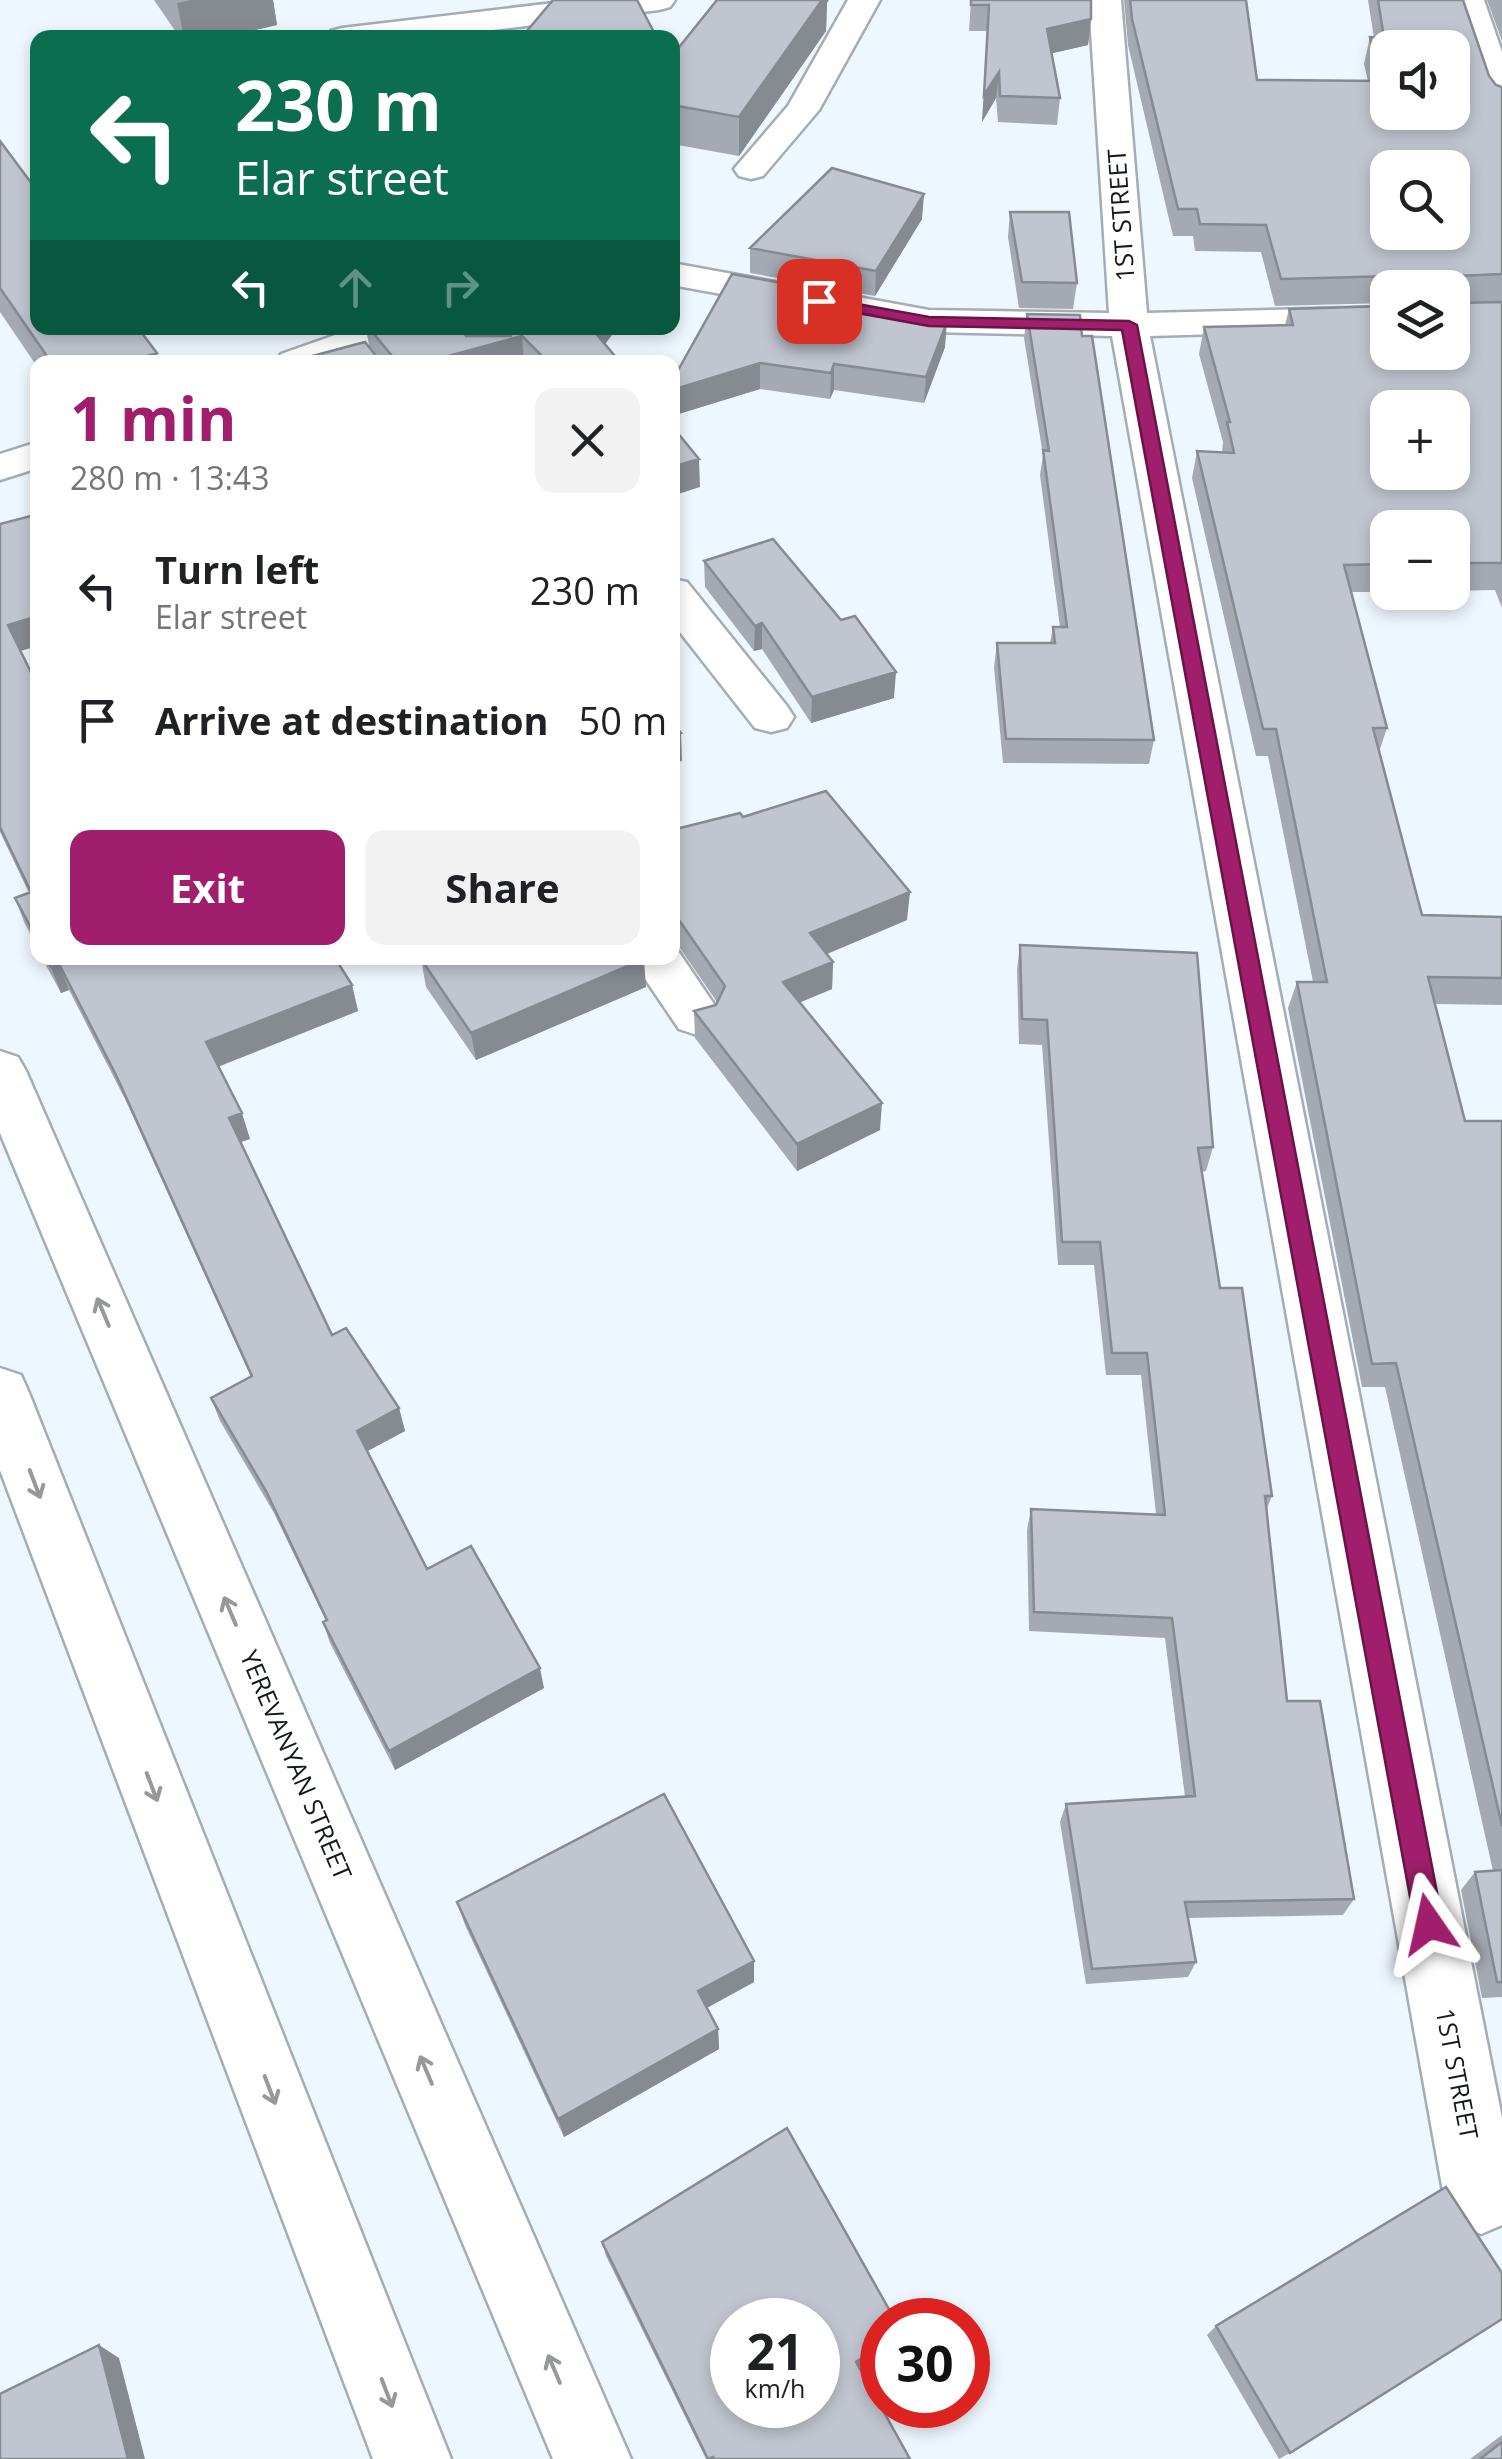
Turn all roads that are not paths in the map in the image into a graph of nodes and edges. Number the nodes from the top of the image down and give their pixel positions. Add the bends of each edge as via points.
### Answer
1 (1105, 0) edge
2 (1468, 0) edge
3 (676, 8) edge
4 (858, 11) edge
5 (814, 16) edge
6 (431, 30) edge
7 (1502, 102) edge
8 (750, 169) dead end
9 (680, 275) edge
10 (1370, 318) edge
11 (1129, 325) junction
12 (370, 335) edge
13 (471, 335) edge
14 (315, 355) edge
15 (486, 355) edge
16 (30, 457) edge
17 (0, 468) edge
18 (680, 602) edge
19 (771, 717) dead end
20 (661, 965) edge
21 (697, 1016) edge
22 (0, 1071) edge
23 (0, 1393) edge
24 (1480, 2197) dead end
25 (412, 2459) edge
26 (592, 2459) edge

1 - 11 street, 1ST STREET
2 - 7 street
3 - 6 street
4 - 5 street
4 - 8 street via 802,110
9 - 11 street via 929,321
10 - 11 street
11 - 24 street, 1ST STREET
12 - 14 street
13 - 15 street
16 - 17 street
18 - 19 street
20 - 21 street
26 -> 22 street, YEREVANYAN STREET
23 -> 25 street

